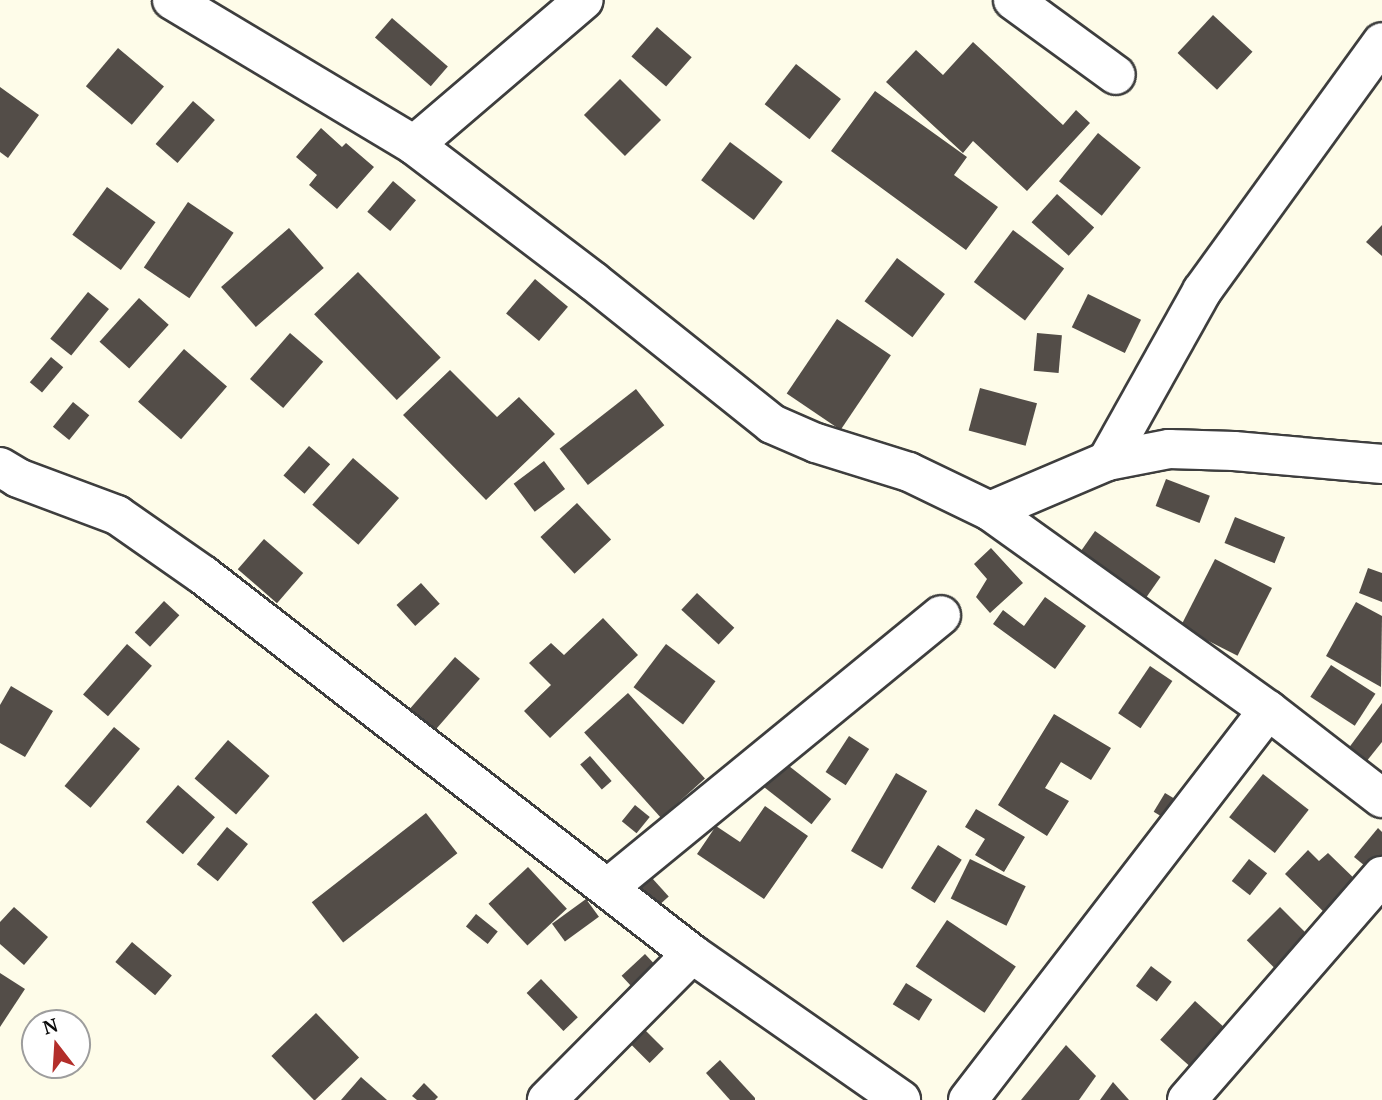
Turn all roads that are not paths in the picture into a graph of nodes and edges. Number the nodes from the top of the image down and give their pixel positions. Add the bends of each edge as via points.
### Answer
1 (172, 0) edge
2 (583, 0) edge
3 (1013, 0) edge
4 (1382, 41) edge
5 (1116, 75) dead end
6 (414, 145) junction
7 (1107, 461) junction
8 (1382, 464) edge
9 (0, 467) edge
10 (990, 511) junction
11 (941, 615) dead end
12 (1268, 710) junction
13 (1382, 798) edge
14 (1382, 876) edge
15 (609, 887) junction
16 (692, 954) junction
17 (547, 1100) edge
18 (901, 1100) edge
19 (969, 1100) edge
20 (1187, 1100) edge

1 - 6 street
2 - 6 street
3 - 5 street
4 - 7 street via 1202,291
6 - 10 street via 772,424 909,472
7 - 8 street via 1169,449
7 - 10 street
9 - 15 street via 117,515 203,575
10 - 12 street
11 - 15 street
12 - 13 street
12 - 19 street
14 - 20 street
15 - 16 street
16 - 17 street
16 - 18 street

